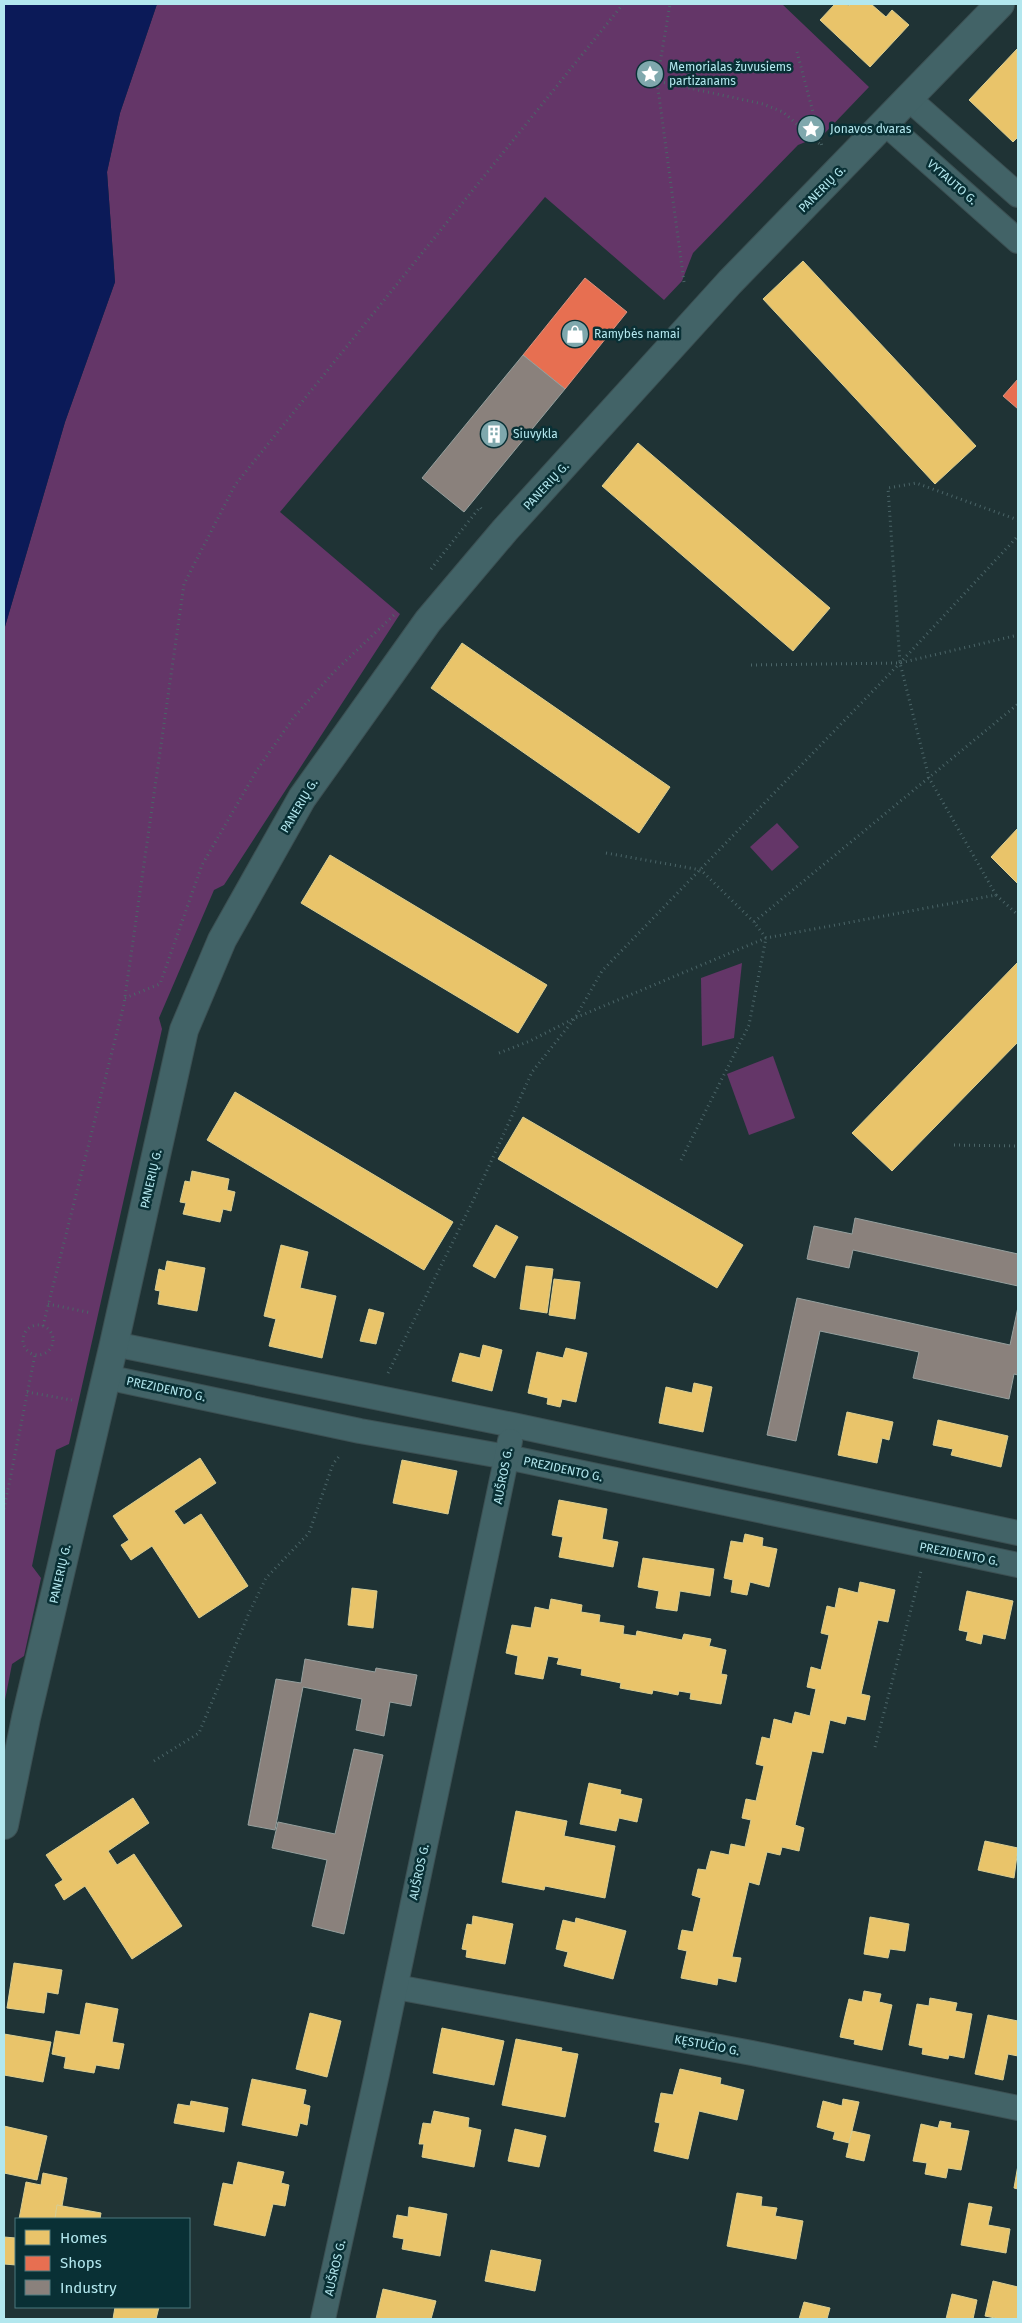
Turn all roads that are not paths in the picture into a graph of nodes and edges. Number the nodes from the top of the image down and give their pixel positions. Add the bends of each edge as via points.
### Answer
1 (1000, 4) edge
2 (909, 99) junction
3 (885, 123) junction
4 (1018, 196) edge
5 (1018, 241) edge
6 (117, 1332) junction
7 (106, 1377) junction
8 (513, 1424) junction
9 (507, 1456) junction
10 (1018, 1533) edge
11 (1018, 1565) edge
12 (4, 1825) edge
13 (396, 1987) junction
14 (1018, 2108) edge
15 (323, 2319) edge

1 - 2 street, PANERIŲ G.
2 - 3 street, PANERIŲ G.
2 - 4 street
3 - 5 street, VYTAUTO G.
3 - 6 street, PANERIŲ G. via 730,282 505,530 428,621 302,798 222,940 184,1030
6 - 7 street, PANERIŲ G.
6 - 8 street via 377,1397
7 - 9 street, PREZIDENTO G. via 360,1431
7 - 12 street, PANERIŲ G.
8 - 9 street, AUŠROS G.
8 - 10 street
9 - 11 street, PREZIDENTO G.
9 - 13 street, AUŠROS G.
13 - 14 street, KĘSTUČIO G. via 752,2053
13 - 15 street, AUŠROS G.

